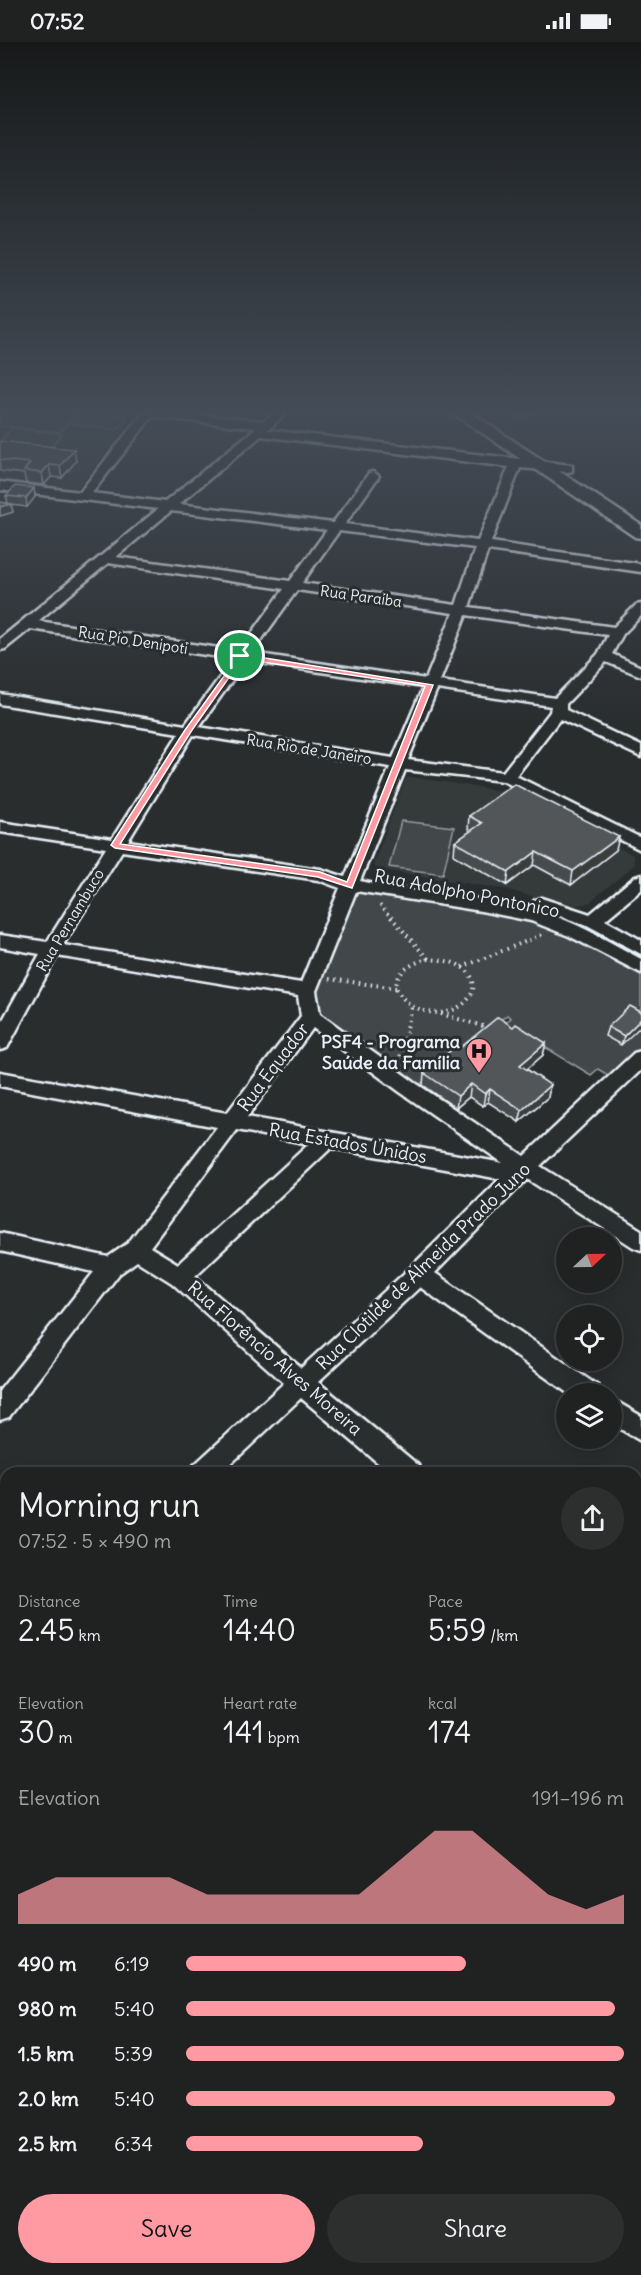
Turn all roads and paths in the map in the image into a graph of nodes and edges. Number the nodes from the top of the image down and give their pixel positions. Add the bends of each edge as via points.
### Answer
1 (156, 517) edge
2 (253, 517) edge
3 (341, 517) edge
4 (494, 517) edge
5 (618, 517) edge
6 (334, 527) junction
7 (641, 533) edge
8 (483, 545) junction
9 (105, 559) junction
10 (641, 568) edge
11 (291, 586) junction
12 (641, 608) edge
13 (461, 611) junction
14 (27, 624) junction
15 (617, 632) junction
16 (0, 646) edge
17 (240, 656) junction
18 (604, 656) junction
19 (641, 672) edge
20 (429, 685) junction
21 (0, 699) edge
22 (558, 707) junction
23 (189, 730) junction
24 (641, 752) edge
25 (398, 764) junction
26 (507, 777) junction
27 (0, 827) edge
28 (115, 845) junction
29 (641, 845) edge
30 (352, 879) junction
31 (641, 881) edge
32 (376, 900) dead end
33 (593, 921) junction
34 (547, 933) dead end
35 (0, 941) edge
36 (641, 948) edge
37 (51, 950) junction
38 (428, 959) junction
39 (462, 967) junction
40 (641, 967) edge
41 (322, 978) dead end
42 (397, 988) junction
43 (307, 991) junction
44 (412, 1007) junction
45 (438, 1013) junction
46 (311, 1017) junction
47 (490, 1028) edge
48 (0, 1043) edge
49 (641, 1058) edge
50 (398, 1068) dead end
51 (0, 1078) edge
52 (232, 1123) junction
53 (327, 1139) junction
54 (521, 1171) junction
55 (641, 1241) edge
56 (0, 1242) edge
57 (136, 1249) junction
58 (111, 1268) junction
59 (419, 1274) junction
60 (180, 1276) junction
61 (301, 1383) junction
62 (573, 1383) edge
63 (0, 1409) edge
64 (622, 1417) edge
65 (641, 1431) edge
66 (210, 1467) edge
67 (402, 1467) edge

1 - 9 street
2 - 6 street
3 - 6 street, Rua Pernambuco
4 - 8 street
5 - 7 main road
6 - 8 street
6 - 11 street, Rua Pernambuco
8 - 10 street
8 - 13 street
9 - 11 street, Rua Paraíba
9 - 14 street
11 - 13 street, Rua Paraíba
11 - 17 street, Rua Pernambuco
12 - 15 street
13 - 15 street, Rua Paraíba
13 - 20 street
14 - 16 street
14 - 17 street, Rua Pio Denipoti
15 - 18 street
17 - 20 street, Rua Pio Denipoti
17 - 23 street, Rua Pernambuco
18 - 19 street
18 - 22 street
20 - 22 street, Rua Pio Denipoti
20 - 25 street
21 - 23 street, Rua Rio de Janeiro
22 - 24 street, Rua Pio Denipoti
22 - 26 street
23 - 25 street, Rua Rio de Janeiro
23 - 28 street, Rua Pernambuco
25 - 26 street, Rua Rio de Janeiro
25 - 30 street
26 - 29 street, Rua Rio de Janeiro
27 - 28 street, Rua Adolpho Pontonico
28 - 30 street, Rua Adolpho Pontonico
28 - 37 street, Rua Pernambuco
30 - 33 street, Rua Adolpho Pontonico via 513,898
30 - 40 street, Rua Adolpho Pontonico via 535,916 568,928
30 - 43 street
31 - 33 street
32 - 38 path
33 - 36 street, Rua Adolpho Pontonico
34 - 39 path
35 - 37 street
37 - 43 street
37 - 48 street, Rua Pernambuco
38 - 39 path
38 - 42 path via 406,966 396,982
39 - 45 path via 474,983 470,1000 451,1012
41 - 42 path
42 - 44 path
43 - 46 street, Rua Equador
44 - 45 path
44 - 50 path
45 - 47 path
46 - 52 street, Rua Equador
46 - 54 street
49 - 54 street, Rua Clotilde de Almeida Prado Juno
51 - 52 street, Rua Estados Unidos
52 - 53 street, Rua Estados Unidos
52 - 57 street, Rua Equador
53 - 54 street, Rua Estados Unidos
53 - 60 street
54 - 55 street
54 - 59 street, Rua Clotilde de Almeida Prado Juno
56 - 58 street
57 - 58 street, Rua Equador
57 - 60 street, Rua Florêncio Alves Moreira
58 - 63 street, Rua Equador
59 - 61 street, Rua Clotilde de Almeida Prado Juno
59 - 62 street
60 - 61 street, Rua Florêncio Alves Moreira
61 - 66 street, Rua Clotilde de Almeida Prado Juno
61 - 67 street, Rua Florêncio Alves Moreira
64 - 65 street

